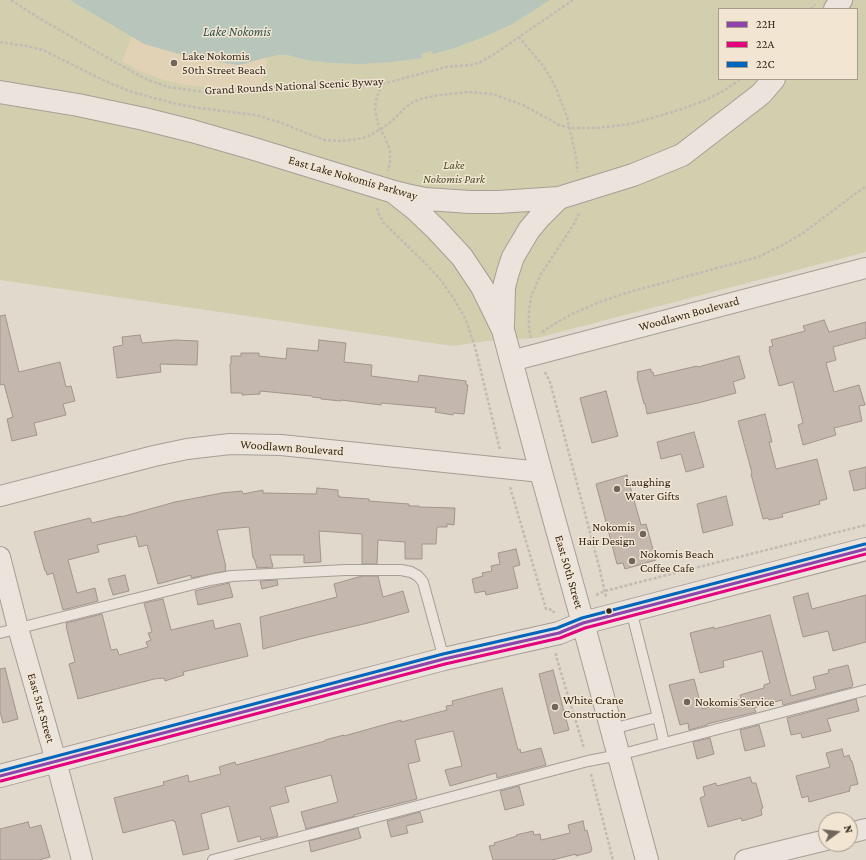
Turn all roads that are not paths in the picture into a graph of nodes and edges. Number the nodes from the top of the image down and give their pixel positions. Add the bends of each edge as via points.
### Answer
1 (773, 80) edge
2 (0, 92) edge
3 (394, 192) junction
4 (559, 198) junction
5 (866, 268) edge
6 (502, 330) junction
7 (511, 360) junction
8 (540, 472) junction
9 (0, 496) edge
10 (866, 549) edge
11 (0, 557) edge
12 (631, 610) junction
13 (583, 623) junction
14 (9, 630) edge
15 (444, 659) junction
16 (866, 690) edge
17 (658, 717) junction
18 (612, 729) junction
19 (664, 743) junction
20 (619, 755) junction
21 (56, 761) junction
22 (0, 776) edge
23 (818, 842) edge
24 (82, 860) edge
25 (213, 860) edge
26 (647, 860) edge
27 (745, 860) edge

1 - 4 street, East Lake Nokomis Parkway via 760,94 682,155 633,175
2 - 3 street, East Lake Nokomis Parkway via 78,105 181,128
3 - 4 street, East Lake Nokomis Parkway via 425,199 460,202
3 - 6 street, East 50th Street via 437,230 462,257 482,287
4 - 6 street, East 50th Street via 529,230 513,257 504,287
5 - 7 street, Woodlawn Boulevard
6 - 7 street, East 50th Street
7 - 8 street, East 50th Street
8 - 9 street, Woodlawn Boulevard via 281,445 230,444 154,456
8 - 13 street, East 50th Street
10 - 12 street
11 - 14 street, East 51st Street
12 - 13 street
12 - 17 lane
13 - 15 street via 559,633
13 - 18 street, East 50th Street
14 - 15 lane via 232,576 401,570 411,572 423,582
14 - 21 street, East 51st Street
15 - 21 street
16 - 19 lane
17 - 18 lane
17 - 19 lane
18 - 20 street, East 50th Street
19 - 20 lane
20 - 25 lane
20 - 26 street, East 50th Street
21 - 22 street
21 - 24 street, East 51st Street
23 - 27 street

